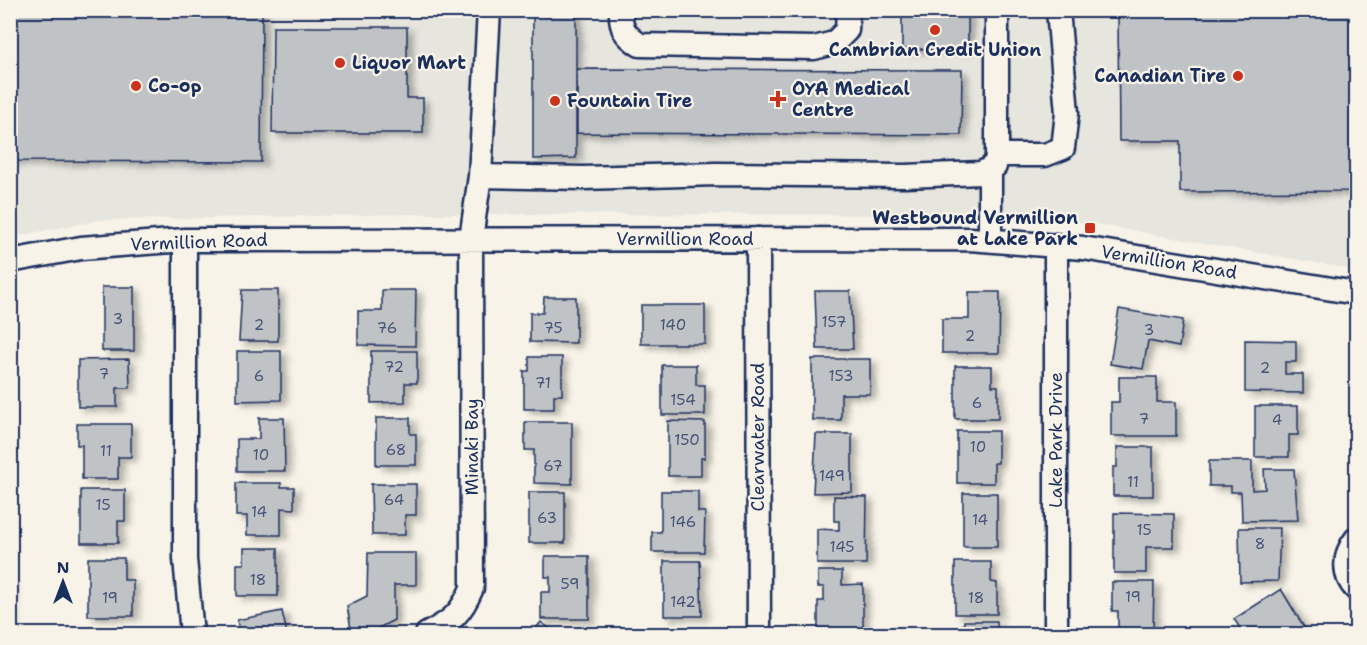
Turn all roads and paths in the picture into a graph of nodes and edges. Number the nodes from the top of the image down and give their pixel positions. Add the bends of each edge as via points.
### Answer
1 (489, 10) edge
2 (621, 10) edge
3 (848, 10) edge
4 (997, 10) edge
5 (1058, 10) edge
6 (994, 162) junction
7 (480, 176) junction
8 (471, 239) junction
9 (758, 239) junction
10 (185, 240) junction
11 (990, 240) junction
12 (1056, 245) junction
13 (10, 261) edge
14 (1356, 293) edge
15 (1356, 539) edge
16 (1356, 589) edge
17 (192, 634) edge
18 (427, 634) edge
19 (759, 634) edge
20 (1056, 634) edge

1 - 7 street, Minaki Bay
2 - 3 street via 625,35 640,45 814,48 834,43 848,30
4 - 6 street
5 - 6 street via 1067,113 1063,148 1045,155
6 - 7 street via 981,173 905,176
6 - 11 street
7 - 8 street, Minaki Bay
8 - 9 street, Vermillion Road
8 - 10 street, Vermillion Road
8 - 18 street, Minaki Bay via 472,588 463,609 446,625
9 - 11 street, Vermillion Road
9 - 19 street, Clearwater Road
10 - 13 street, Vermillion Road via 81,248
10 - 17 street via 185,559
11 - 12 street, Vermillion Road
12 - 14 street, Vermillion Road
12 - 20 street, Lake Park Drive
15 - 16 street via 1349,549 1346,568

